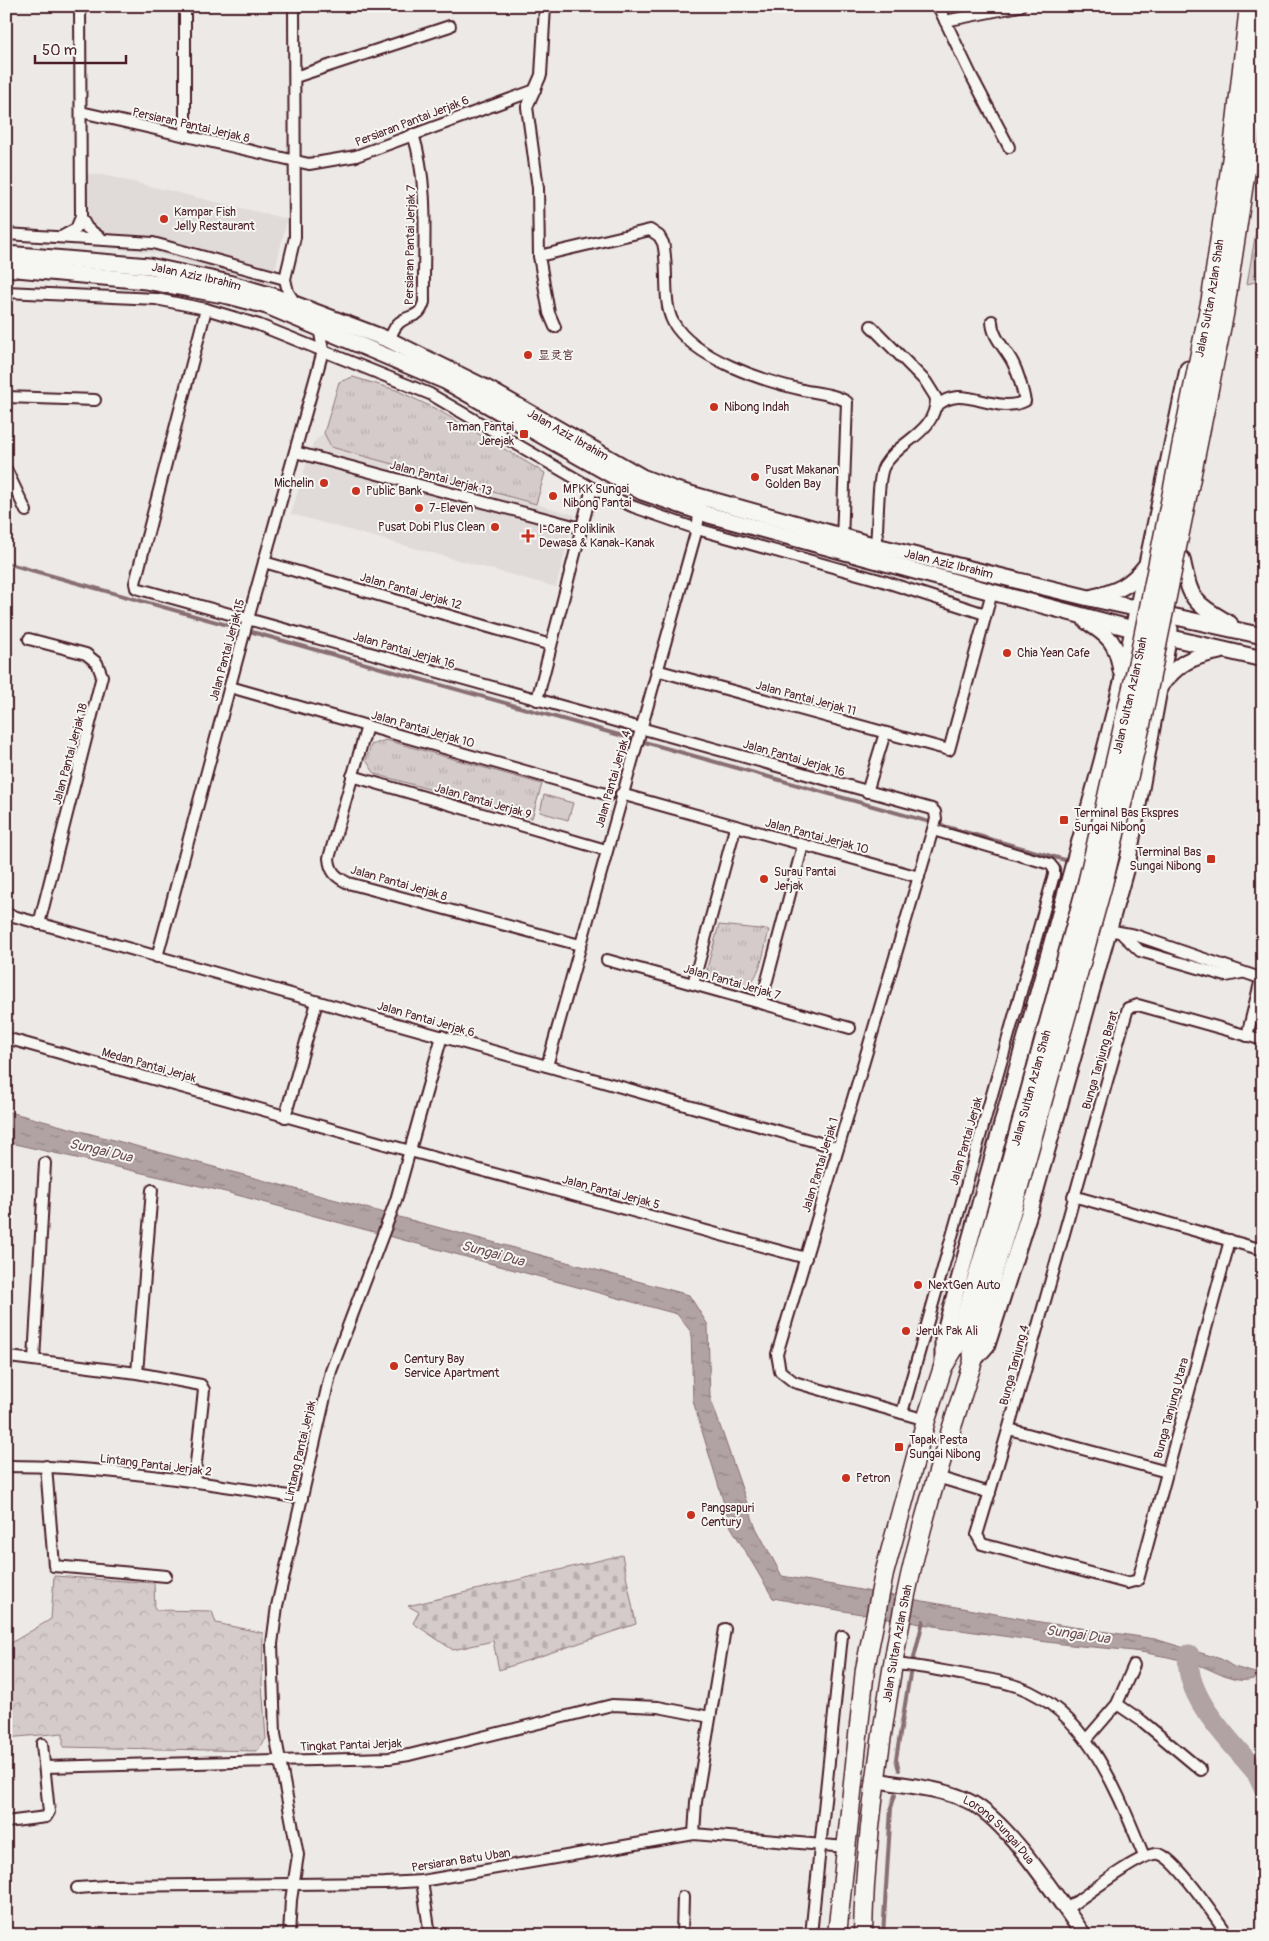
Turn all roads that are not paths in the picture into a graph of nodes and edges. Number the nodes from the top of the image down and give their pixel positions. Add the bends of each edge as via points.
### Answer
1 (80, 6) edge
2 (185, 6) edge
3 (294, 6) edge
4 (545, 6) edge
5 (938, 6) edge
6 (1020, 6) edge
7 (1241, 6) edge
8 (1249, 6) edge
9 (945, 21) junction
10 (1263, 23) edge
11 (450, 26) dead end
12 (1263, 76) edge
13 (295, 77) junction
14 (535, 90) junction
15 (81, 112) junction
16 (413, 134) junction
17 (184, 136) junction
18 (1009, 147) dead end
19 (295, 162) junction
20 (81, 217) junction
21 (6, 234) edge
22 (61, 237) junction
23 (102, 239) junction
24 (6, 254) edge
25 (539, 256) junction
26 (6, 268) edge
27 (147, 274) junction
28 (282, 278) junction
29 (6, 292) edge
30 (273, 296) junction
31 (295, 304) junction
32 (206, 309) junction
33 (992, 321) dead end
34 (319, 326) junction
35 (871, 326) dead end
36 (555, 327) dead end
37 (343, 337) junction
38 (389, 340) junction
39 (323, 351) junction
40 (6, 397) edge
41 (95, 400) dead end
42 (936, 407) junction
43 (295, 452) junction
44 (6, 469) edge
45 (592, 488) junction
46 (701, 505) junction
47 (26, 511) dead end
48 (581, 528) junction
49 (696, 529) junction
50 (842, 544) junction
51 (874, 553) junction
52 (1182, 559) junction
53 (264, 562) junction
54 (1147, 564) junction
55 (992, 592) junction
56 (1089, 598) junction
57 (1136, 608) junction
58 (985, 614) junction
59 (1077, 615) junction
60 (1172, 616) junction
61 (247, 622) junction
62 (1133, 629) junction
63 (1240, 631) junction
64 (1263, 636) edge
65 (1168, 637) junction
66 (29, 639) dead end
67 (551, 645) junction
68 (1224, 650) junction
69 (1263, 659) edge
70 (656, 670) junction
71 (1122, 682) junction
72 (230, 686) junction
73 (1158, 688) junction
74 (537, 700) junction
75 (367, 726) junction
76 (639, 733) junction
77 (885, 733) junction
78 (352, 776) junction
79 (867, 792) junction
80 (1093, 793) junction
81 (609, 794) dead end
82 (622, 794) junction
83 (1138, 807) junction
84 (936, 819) joint
85 (735, 828) junction
86 (933, 830) junction
87 (803, 845) junction
88 (606, 850) junction
89 (919, 877) junction
90 (6, 914) edge
91 (39, 924) junction
92 (1108, 930) junction
93 (580, 945) junction
94 (157, 957) junction
95 (608, 960) dead end
96 (1262, 979) edge
97 (693, 984) junction
98 (317, 1002) junction
99 (761, 1003) junction
100 (850, 1028) dead end
101 (442, 1036) junction
102 (1247, 1036) junction
103 (6, 1038) edge
104 (1263, 1040) edge
105 (546, 1066) junction
106 (285, 1117) junction
107 (838, 1148) junction
108 (410, 1151) junction
109 (46, 1163) dead end
110 (152, 1190) dead end
111 (1010, 1192) junction
112 (1073, 1196) junction
113 (1230, 1240) junction
114 (1263, 1250) edge
115 (806, 1258) junction
116 (9, 1357) dead end
117 (34, 1360) junction
118 (973, 1361) junction
119 (943, 1367) junction
120 (137, 1373) junction
121 (902, 1413) junction
122 (926, 1420) junction
123 (1009, 1429) junction
124 (6, 1466) edge
125 (46, 1466) junction
126 (1167, 1472) junction
127 (936, 1477) junction
128 (194, 1481) junction
129 (990, 1494) junction
130 (302, 1498) junction
131 (978, 1540) joint
132 (166, 1576) dead end
133 (725, 1629) dead end
134 (842, 1636) dead end
135 (900, 1664) junction
136 (1134, 1665) dead end
137 (1117, 1704) junction
138 (710, 1717) junction
139 (1086, 1740) junction
140 (42, 1744) dead end
141 (278, 1760) junction
142 (45, 1767) junction
143 (1201, 1770) dead end
144 (875, 1780) junction
145 (6, 1822) edge
146 (694, 1834) junction
147 (819, 1844) junction
148 (846, 1847) junction
149 (1144, 1856) junction
150 (422, 1881) junction
151 (294, 1884) junction
152 (77, 1888) dead end
153 (683, 1897) dead end
154 (1065, 1910) junction
155 (289, 1935) edge
156 (430, 1935) edge
157 (682, 1935) edge
158 (810, 1935) edge
159 (837, 1935) edge
160 (863, 1935) edge
161 (1084, 1935) edge
162 (1228, 1935) edge

1 - 15 street
2 - 17 street
3 - 13 street
4 - 14 street via 541,75
5 - 9 street
6 - 9 street
7 - 54 main road, Jalan Sultan Azlan Shah via 1227,151 1210,266
8 - 111 highway, Jalan Sultan Azlan Shah, bridge via 1233,149 1211,298 1139,657 1087,884
9 - 18 street
10 - 111 highway, Jalan Sultan Azlan Shah, bridge via 1248,157 1224,315 1143,716 1101,894
11 - 13 street
12 - 52 main road, Jalan Sultan Azlan Shah via 1222,366
13 - 19 street
14 - 16 street, Persiaran Pantai Jerjak 6
14 - 25 street via 527,107 538,188
15 - 17 street, Persiaran Pantai Jerjak 8
15 - 20 street
16 - 19 street, Persiaran Pantai Jerjak 6 via 348,158 309,164
16 - 38 street, Persiaran Pantai Jerjak 7 via 423,175 424,302 416,316 395,327
17 - 19 street, Persiaran Pantai Jerjak 8
19 - 28 street via 295,237
20 - 22 street via 76,230
20 - 23 street via 86,228
21 - 22 street
22 - 23 street
23 - 28 street via 165,246
24 - 27 main road, Jalan Aziz Ibrahim via 90,259
25 - 36 street via 549,313
25 - 50 street via 650,230 664,243 669,310 673,322 692,342 724,364 768,382 847,402
26 - 27 main road, Jalan Aziz Ibrahim
27 - 30 main road, Jalan Aziz Ibrahim via 225,282
27 - 34 main road, Jalan Aziz Ibrahim via 267,306
28 - 30 street
28 - 31 street
29 - 32 street via 156,299
30 - 31 main road, Jalan Aziz Ibrahim
31 - 38 main road, Jalan Aziz Ibrahim
32 - 39 street via 259,325
32 - 61 street, Jalan Pantai Jerjak 16 via 135,586
33 - 42 street via 992,330 1021,381 1025,401 1013,406 993,405 957,396 944,399
34 - 37 main road, Jalan Aziz Ibrahim
34 - 39 street, Jalan Pantai Jerjak 15
35 - 42 street via 932,390
37 - 39 street
37 - 46 main road, Jalan Aziz Ibrahim via 445,381 642,492
38 - 46 main road, Jalan Aziz Ibrahim via 488,389 642,477
39 - 43 street, Jalan Pantai Jerjak 15
39 - 45 street via 430,394
40 - 41 street
42 - 51 street via 925,427 893,454 882,469
43 - 48 street, Jalan Pantai Jerjak 13
43 - 53 street, Jalan Pantai Jerjak 15
44 - 47 street
45 - 48 street
45 - 49 street
46 - 49 street, Jalan Pantai Jerjak 4
46 - 50 main road, Jalan Aziz Ibrahim
48 - 67 street
49 - 58 street via 883,581
49 - 70 street, Jalan Pantai Jerjak 4
50 - 51 main road, Jalan Aziz Ibrahim
51 - 55 main road, Jalan Aziz Ibrahim
51 - 56 main road, Jalan Aziz Ibrahim
52 - 60 main road, Jalan Sultan Azlan Shah
52 - 63 main road via 1189,588 1197,604
53 - 61 street, Jalan Pantai Jerjak 15
53 - 67 street, Jalan Pantai Jerjak 12
54 - 56 main road via 1130,584
54 - 57 main road, Jalan Sultan Azlan Shah
55 - 58 street
55 - 59 main road, Jalan Aziz Ibrahim
56 - 57 main road, Jalan Aziz Ibrahim
57 - 60 main road, Jalan Aziz Ibrahim
57 - 62 main road, Jalan Sultan Azlan Shah
58 - 77 street, Jalan Pantai Jerjak 11 via 949,750
59 - 62 main road, Jalan Aziz Ibrahim
59 - 71 main road via 1106,634 1116,646
60 - 63 main road, Jalan Aziz Ibrahim
60 - 65 main road, Jalan Sultan Azlan Shah
61 - 72 street, Jalan Pantai Jerjak 15
61 - 74 street, Jalan Pantai Jerjak 16
62 - 65 main road, Jalan Aziz Ibrahim
62 - 71 main road, Jalan Sultan Azlan Shah
63 - 64 main road, Jalan Aziz Ibrahim
65 - 68 main road, Jalan Aziz Ibrahim
65 - 73 main road, Jalan Sultan Azlan Shah
66 - 91 street, Jalan Pantai Jerjak 18 via 86,654 97,663 102,676
67 - 74 street
68 - 69 main road, Jalan Aziz Ibrahim
68 - 73 main road via 1190,658
70 - 76 street, Jalan Pantai Jerjak 4
70 - 77 street, Jalan Pantai Jerjak 11
71 - 80 main road, Jalan Sultan Azlan Shah
72 - 75 street, Jalan Pantai Jerjak 10
72 - 94 street, Jalan Pantai Jerjak 15
73 - 83 main road, Jalan Sultan Azlan Shah
74 - 76 street, Jalan Pantai Jerjak 16
75 - 78 street, Jalan Pantai Jerjak 8
75 - 81 street, Jalan Pantai Jerjak 10
76 - 79 street, Jalan Pantai Jerjak 16
76 - 82 street, Jalan Pantai Jerjak 4
77 - 79 street
78 - 88 street, Jalan Pantai Jerjak 9
78 - 93 street, Jalan Pantai Jerjak 8 via 329,858 337,878
79 - 84 street, Jalan Pantai Jerjak 16 via 932,809
80 - 83 main road via 1108,783 1125,784
80 - 119 main road, Jalan Sultan Azlan Shah via 943,1338
82 - 85 street, Jalan Pantai Jerjak 10
82 - 88 street, Jalan Pantai Jerjak 4
83 - 92 main road, Jalan Sultan Azlan Shah via 1128,860
84 - 86 street, Jalan Pantai Jerjak 1
85 - 87 street, Jalan Pantai Jerjak 10
85 - 97 street
86 - 89 street, Jalan Pantai Jerjak 1
86 - 121 street, Jalan Pantai Jerjak via 1050,864 1054,875
87 - 89 street, Jalan Pantai Jerjak 10
87 - 99 street
88 - 93 street, Jalan Pantai Jerjak 4
89 - 107 street, Jalan Pantai Jerjak 1
90 - 91 street, Jalan Pantai Jerjak 6
91 - 94 street, Jalan Pantai Jerjak 6
92 - 96 street via 1135,935
92 - 118 main road, Jalan Sultan Azlan Shah via 1028,1216 988,1345
93 - 105 street, Jalan Pantai Jerjak 4
94 - 98 street, Jalan Pantai Jerjak 6
95 - 97 street, Jalan Pantai Jerjak 7
96 - 102 street
97 - 99 street, Jalan Pantai Jerjak 7
98 - 101 street, Jalan Pantai Jerjak 6
98 - 106 street
99 - 100 street, Jalan Pantai Jerjak 7
101 - 105 street, Jalan Pantai Jerjak 6
101 - 108 street, Lintang Pantai Jerjak
102 - 104 street, Bunga Tanjung Barat
102 - 112 street, Bunga Tanjung Barat via 1138,1005 1130,1006
103 - 106 street, Medan Pantai Jerjak
105 - 107 street, Jalan Pantai Jerjak 6
106 - 108 street, Medan Pantai Jerjak
107 - 115 street, Jalan Pantai Jerjak 1
108 - 115 street, Jalan Pantai Jerjak 5
108 - 130 street, Lintang Pantai Jerjak via 383,1238 332,1372
109 - 117 street
110 - 120 street
111 - 118 highway, Jalan Sultan Azlan Shah via 972,1342
111 - 119 highway, Jalan Sultan Azlan Shah via 958,1342
112 - 113 street
112 - 123 street, Bunga Tanjung 4
113 - 114 street
113 - 126 street, Bunga Tanjung Utara
115 - 121 street, Jalan Pantai Jerjak 1 via 777,1354 780,1371 794,1382
116 - 117 street
117 - 120 street
118 - 127 highway, Jalan Sultan Azlan Shah
119 - 122 highway, Jalan Sultan Azlan Shah
120 - 128 street via 190,1382 203,1388
121 - 122 street, Jalan Pantai Jerjak 1
122 - 148 highway, Jalan Sultan Azlan Shah via 873,1625 865,1669
123 - 126 street
123 - 129 street, Bunga Tanjung 4
124 - 125 street, Lintang Pantai Jerjak 2
125 - 128 street, Lintang Pantai Jerjak 2
125 - 132 street via 54,1566
126 - 131 street, Bunga Tanjung Utara via 1136,1582 1128,1583 982,1544
127 - 129 street
127 - 135 highway, Jalan Sultan Azlan Shah via 899,1630
128 - 130 street, Lintang Pantai Jerjak 2
129 - 131 street, Bunga Tanjung 4
130 - 141 street, Lintang Pantai Jerjak via 273,1626 272,1675
133 - 138 street
134 - 147 street
135 - 139 street via 1021,1688 1063,1716
135 - 144 highway, Jalan Sultan Azlan Shah
136 - 137 street
137 - 139 street
137 - 143 street
138 - 141 street, Tingkat Pantai Jerjak via 658,1707 612,1705 409,1755
138 - 146 street
139 - 149 street via 1122,1804
140 - 142 street
141 - 142 street, Tingkat Pantai Jerjak
141 - 151 street, Lintang Pantai Jerjak via 298,1854
142 - 145 street via 46,1817
144 - 154 street, Lorong Sungai Dua via 947,1794 972,1803 995,1819 1012,1838
144 - 160 highway, Jalan Sultan Azlan Shah via 866,1860
146 - 147 street, Persiaran Batu Uban
146 - 150 street, Persiaran Batu Uban
147 - 148 street, Persiaran Batu Uban
147 - 158 street
148 - 159 highway, Jalan Sultan Azlan Shah
149 - 154 street
149 - 162 street via 1153,1853 1169,1859
150 - 151 street, Persiaran Batu Uban
150 - 156 street
151 - 152 street, Persiaran Batu Uban
151 - 155 street, Lintang Pantai Jerjak
153 - 157 street
154 - 161 street, Lorong Sungai Dua

